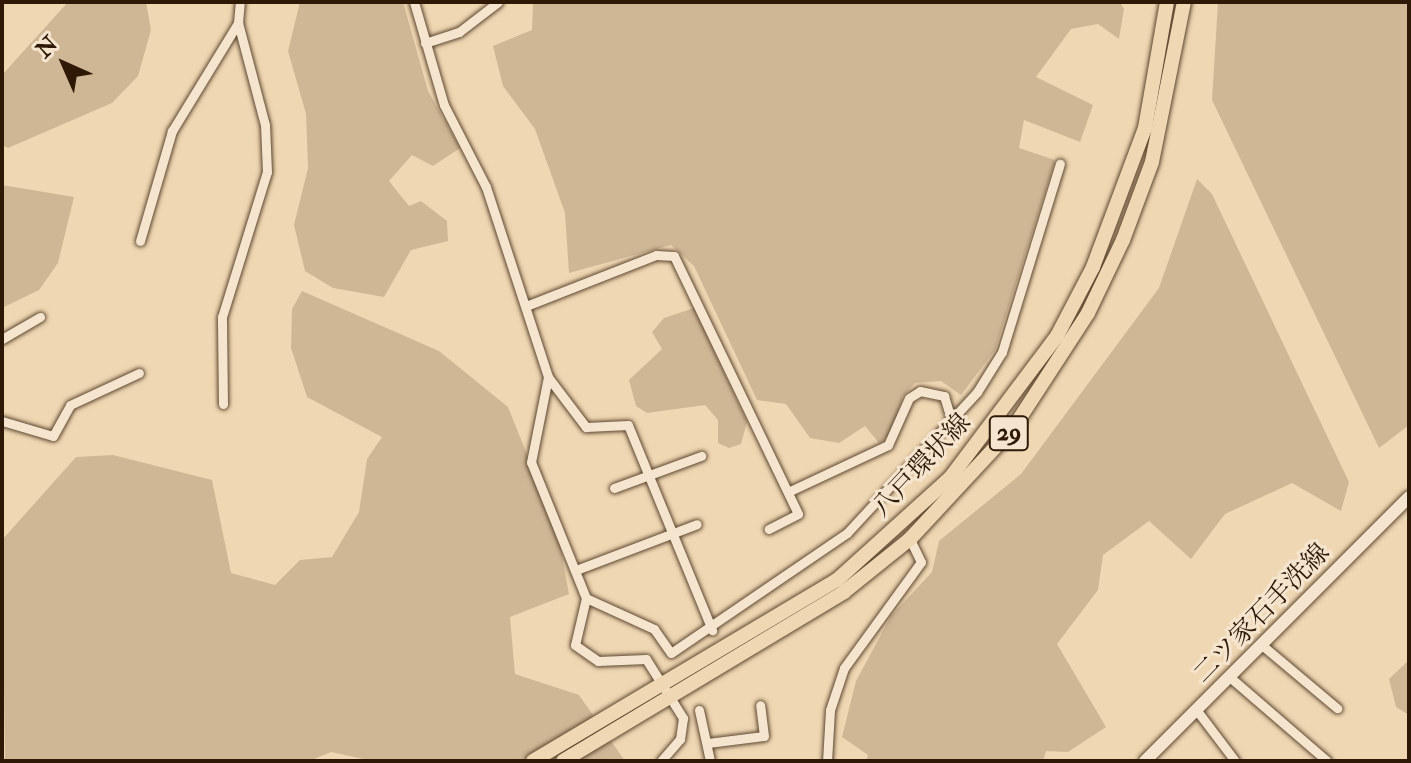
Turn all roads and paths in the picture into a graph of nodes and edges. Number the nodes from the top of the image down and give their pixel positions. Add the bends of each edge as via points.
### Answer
1 (240, 2) edge
2 (414, 2) edge
3 (498, 2) edge
4 (1167, 2) edge
5 (1184, 2) edge
6 (238, 23) junction
7 (425, 43) junction
8 (1060, 164) dead end
9 (140, 241) dead end
10 (526, 306) junction
11 (40, 317) dead end
12 (2, 339) edge
13 (139, 373) dead end
14 (548, 377) junction
15 (223, 404) dead end
16 (951, 419) junction
17 (2, 421) edge
18 (701, 456) dead end
19 (648, 476) junction
20 (614, 488) dead end
21 (790, 491) junction
22 (1409, 497) edge
23 (697, 524) dead end
24 (769, 529) dead end
25 (671, 533) junction
26 (910, 539) junction
27 (576, 570) junction
28 (586, 598) junction
29 (712, 630) junction
30 (1263, 646) junction
31 (1232, 679) junction
32 (662, 683) junction
33 (671, 696) junction
34 (760, 705) dead end
35 (1337, 708) dead end
36 (699, 710) dead end
37 (1198, 712) junction
38 (708, 743) junction
39 (1150, 759) edge
40 (533, 761) edge
41 (563, 761) edge
42 (661, 761) edge
43 (710, 761) edge
44 (827, 761) edge
45 (1235, 761) edge
46 (1327, 761) edge

1 - 6 street
2 - 7 street
3 - 7 street via 459,32
4 - 32 main road, 八戸環状線 / 29 via 1145,128 1124,197 1057,336 1005,411 950,478 837,580
5 - 26 main road, 八戸環状線 / 29 via 1152,162 1088,313 1014,427
6 - 9 street via 172,131
6 - 15 street via 265,125 267,172 222,317
7 - 10 street
8 - 16 street via 1002,352
10 - 14 street
10 - 21 street via 656,255 674,256
11 - 12 street
13 - 17 street via 70,405 53,436
14 - 19 street via 586,427 628,425
14 - 27 street via 531,462
16 - 21 street via 944,396 920,391 909,398 888,445
16 - 29 street via 847,533
18 - 19 street
19 - 20 street
19 - 25 street
21 - 24 street via 798,514
22 - 30 street, 二ツ家石手洗線
23 - 25 street
25 - 27 street
25 - 29 street
26 - 33 main road, 八戸環状線 / 29 via 801,621
26 - 44 street via 921,562 844,668 830,710
27 - 28 street
28 - 29 street via 654,629 671,653
28 - 32 street via 573,635 580,653 598,661 646,659
30 - 31 street, 二ツ家石手洗線
30 - 35 street
31 - 37 street, 二ツ家石手洗線
31 - 46 street
32 - 33 street
32 - 40 main road, 八戸環状線 / 29
33 - 41 main road, 八戸環状線 / 29
33 - 42 street via 684,729
34 - 38 street via 764,736
36 - 38 street
37 - 39 street, 二ツ家石手洗線
37 - 45 street
38 - 43 street

